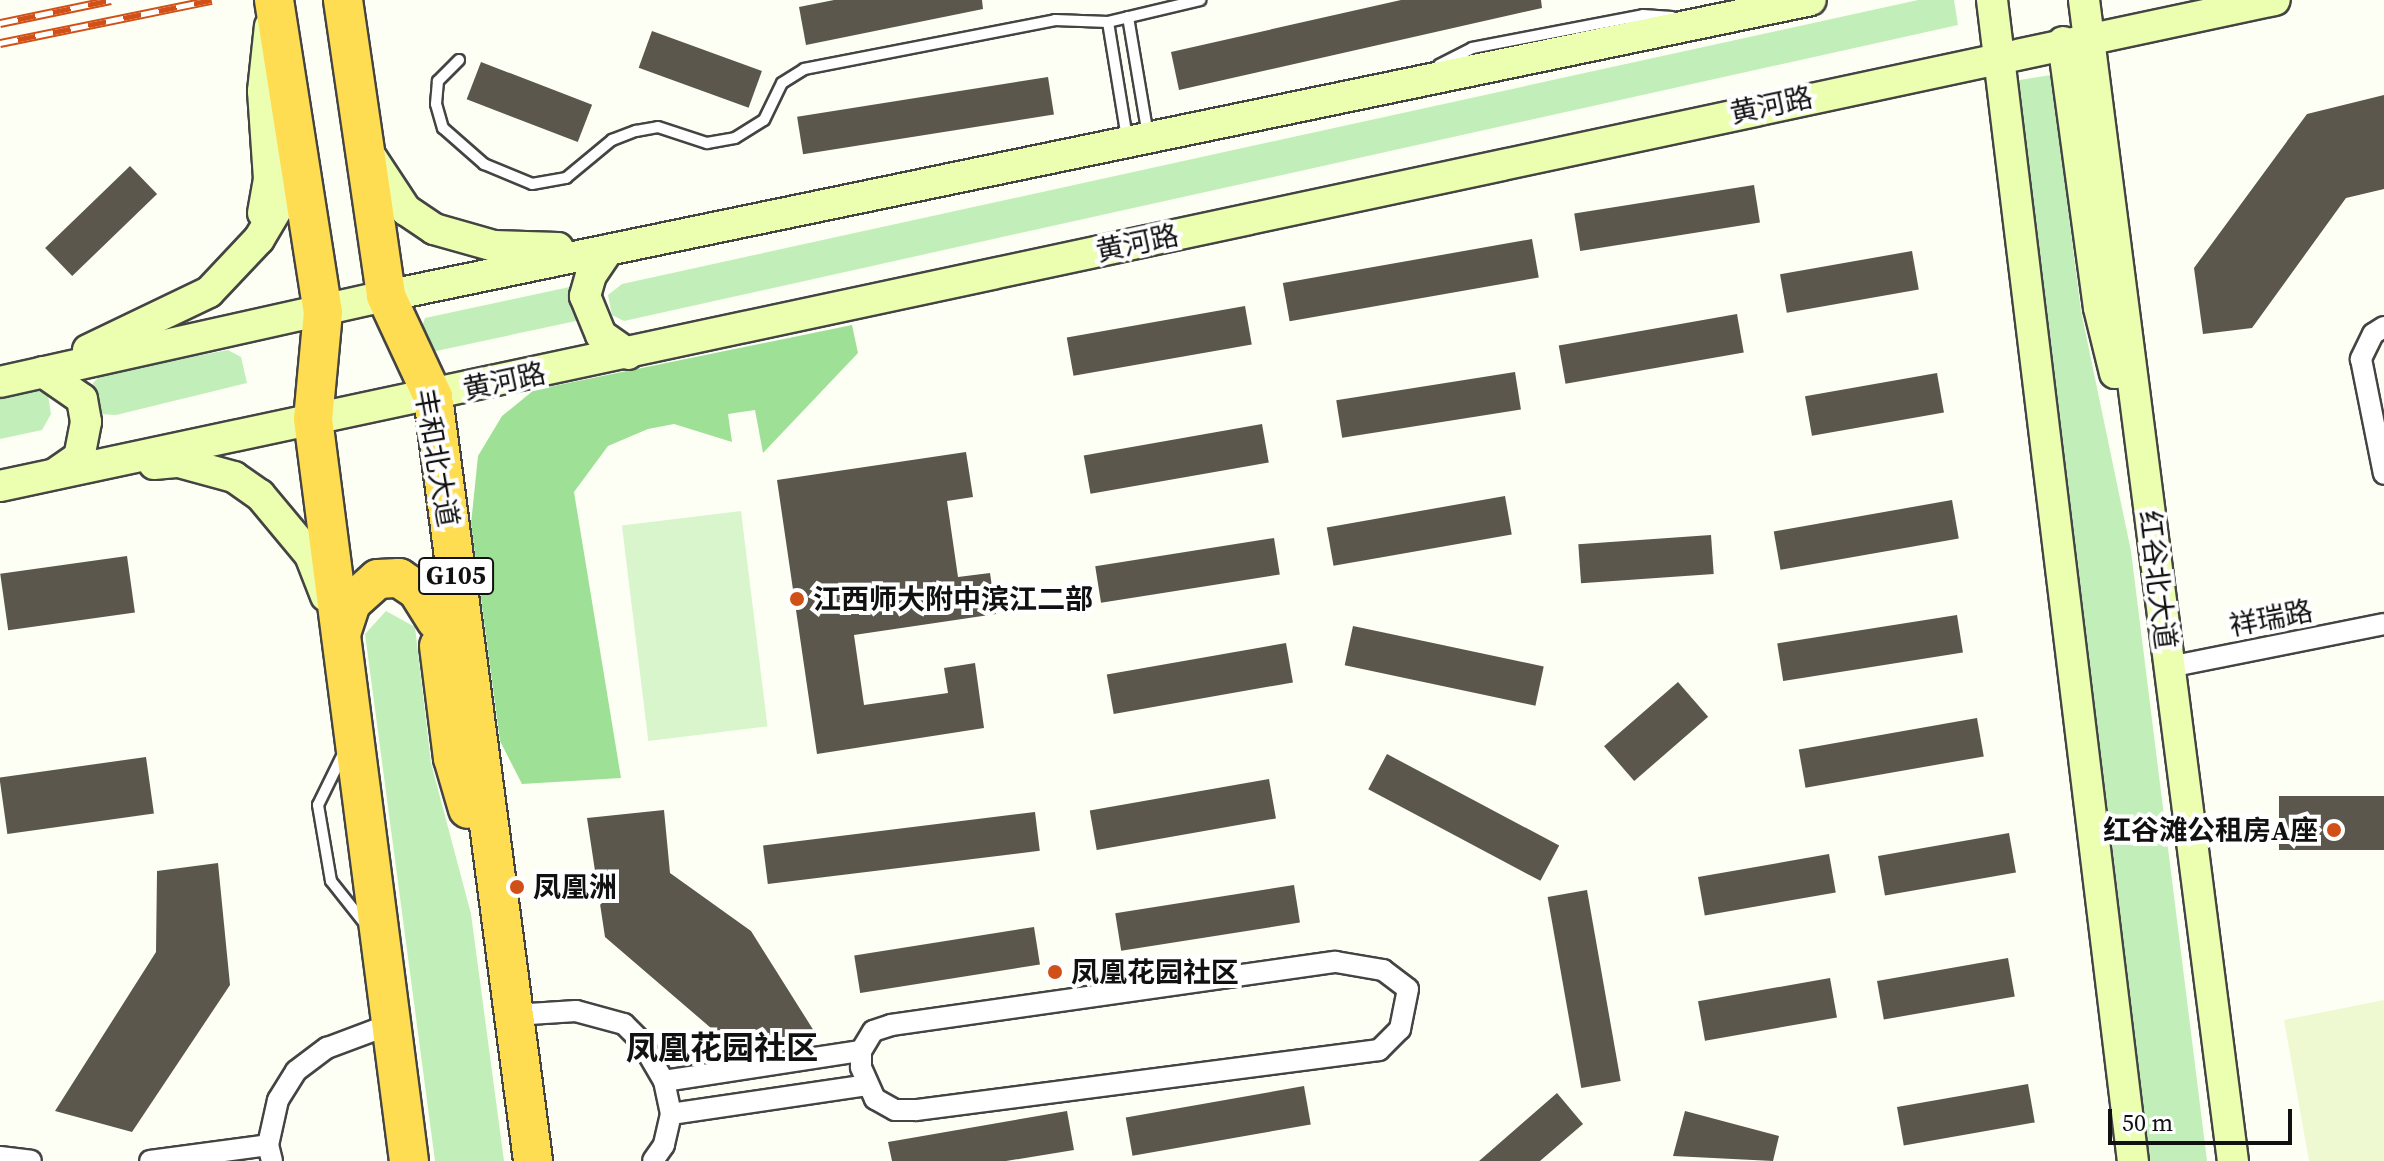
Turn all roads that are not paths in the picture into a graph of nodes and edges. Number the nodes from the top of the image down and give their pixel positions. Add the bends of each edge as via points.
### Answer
1 (267, 0) edge
2 (274, 0) edge
3 (343, 0) edge
4 (1200, 0) edge
5 (1811, 0) edge
6 (1992, 0) edge
7 (2084, 0) edge
8 (2275, 0) edge
9 (1128, 17) junction
10 (1108, 22) junction
11 (2076, 40) junction
12 (1999, 56) junction
13 (459, 60) dead end
14 (1138, 140) junction
15 (364, 143) junction
16 (297, 146) junction
17 (259, 239) junction
18 (608, 250) junction
19 (386, 296) junction
20 (323, 312) junction
21 (2384, 327) edge
22 (628, 354) junction
23 (43, 372) junction
24 (0, 382) edge
25 (421, 399) junction
26 (313, 419) junction
27 (2384, 470) edge
28 (53, 475) junction
29 (0, 486) edge
30 (436, 620) junction
31 (2384, 624) edge
32 (341, 634) junction
33 (2169, 667) junction
34 (500, 911) junction
35 (514, 1015) junction
36 (391, 1024) junction
37 (861, 1051) junction
38 (664, 1081) junction
39 (867, 1085) junction
40 (671, 1114) junction
41 (270, 1153) edge
42 (0, 1157) edge
43 (31, 1161) edge
44 (150, 1161) edge
45 (409, 1161) edge
46 (533, 1161) edge
47 (653, 1161) edge
48 (2133, 1161) edge
49 (2233, 1161) edge

1 - 17 main road via 263,91 269,179
2 - 16 highway
3 - 15 highway, 丰和北大道 / G105
4 - 9 lane
5 - 14 main road
6 - 12 main road
7 - 11 main road
8 - 11 main road, 黄河路
9 - 10 lane
9 - 14 lane
10 - 13 lane via 1055,20 804,69 782,83 764,120 735,138 707,143 658,127 636,131 612,140 566,178 532,184 484,164 443,128 436,104 438,81
10 - 14 lane
11 - 12 main road, 黄河路
11 - 33 main road, 红谷北大道 via 2099,308 2149,511
12 - 22 main road, 黄河路
12 - 48 main road
14 - 18 main road
15 - 18 main road via 385,185 406,210 434,229 494,246
15 - 19 highway, 丰和北大道 / G105
16 - 17 main road via 284,197
16 - 20 highway
17 - 23 main road via 209,292
18 - 19 main road
18 - 22 main road via 591,275 585,296 601,335
19 - 20 main road
19 - 25 highway, 丰和北大道 / G105
20 - 23 main road
20 - 26 highway
21 - 27 street via 2373,334 2361,359
22 - 25 main road, 黄河路
23 - 24 main road
23 - 28 main road via 82,399 86,422 79,457
25 - 26 main road, 黄河路
25 - 30 highway
25 - 34 highway, 丰和北大道 / G105
26 - 28 main road, 黄河路
26 - 32 highway
28 - 29 main road, 黄河路
28 - 32 main road via 179,462 234,477 260,495 310,555
30 - 32 highway via 417,590 399,578 378,579 351,603
30 - 34 highway via 453,758
31 - 33 street, 祥瑞路
32 - 36 highway
33 - 49 main road, 红谷北大道
34 - 35 highway, 丰和北大道 / G105
35 - 38 street via 576,1011 624,1024 652,1056
35 - 46 highway, 丰和北大道 / G105
36 - 41 street via 327,1048 296,1071 278,1100
36 - 45 highway
37 - 38 street
37 - 39 street
37 - 39 street via 873,1031 891,1025 1336,962 1383,970 1408,989 1400,1029 1379,1050 916,1110 895,1110 875,1099
38 - 40 street
39 - 40 street
40 - 47 street via 664,1145
41 - 44 street
42 - 43 street

